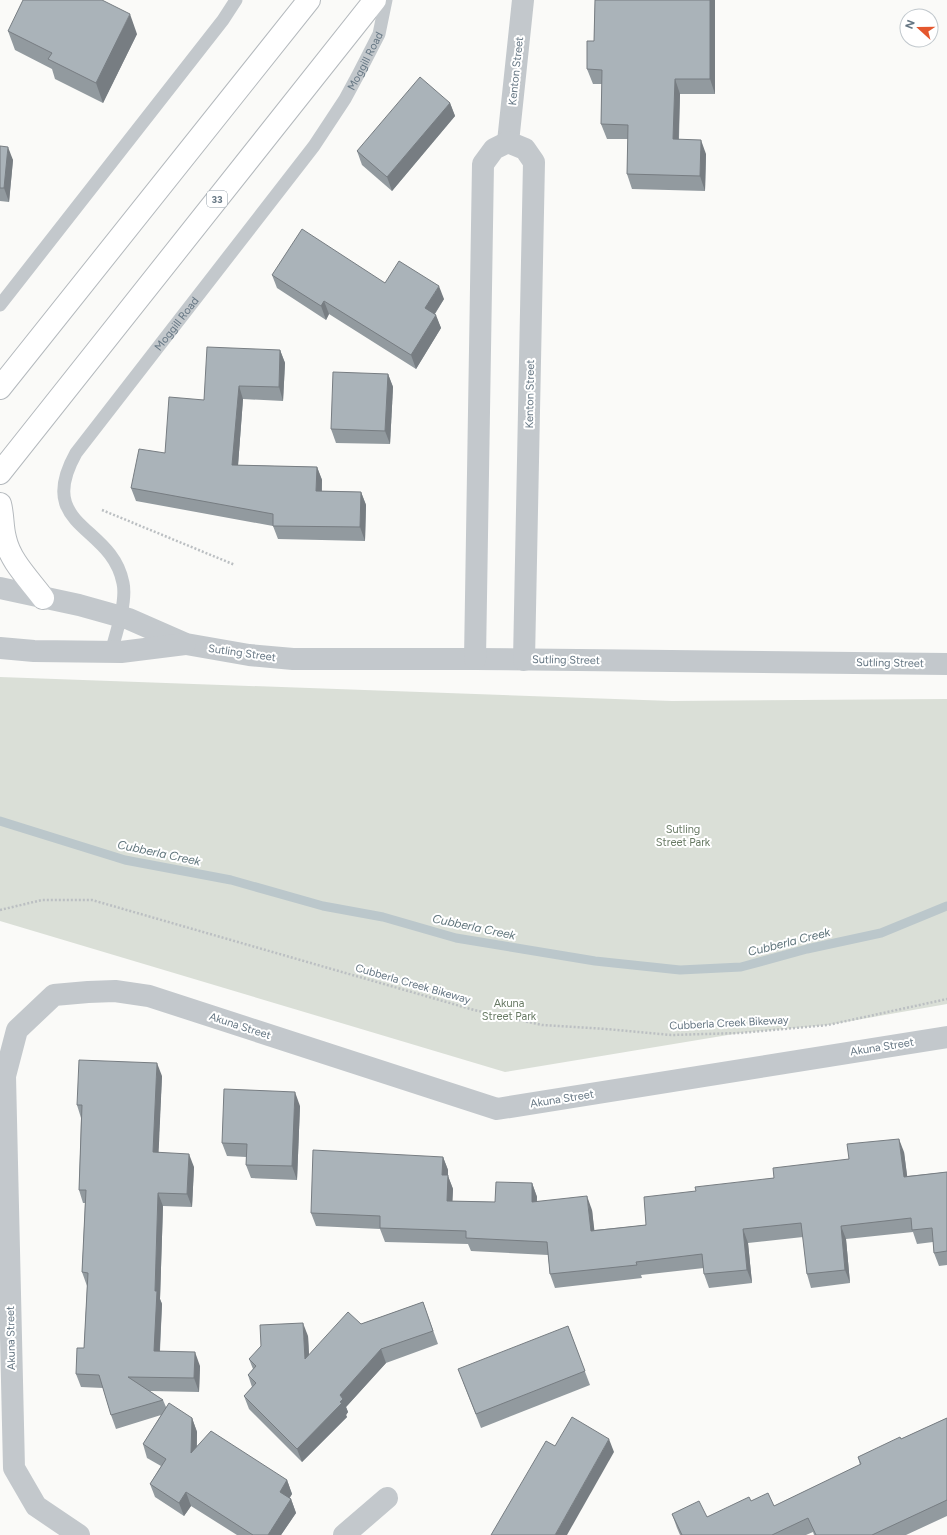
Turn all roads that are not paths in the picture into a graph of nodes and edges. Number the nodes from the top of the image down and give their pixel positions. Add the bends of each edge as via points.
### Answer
1 (236, 0) edge
2 (309, 0) edge
3 (375, 0) edge
4 (386, 0) edge
5 (523, 0) edge
6 (508, 142) junction
7 (0, 305) edge
8 (0, 388) edge
9 (0, 473) edge
10 (0, 504) edge
11 (0, 588) edge
12 (43, 598) junction
13 (120, 617) junction
14 (186, 644) junction
15 (0, 648) edge
16 (111, 652) junction
17 (475, 659) junction
18 (524, 660) junction
19 (947, 664) edge
20 (947, 1037) edge
21 (387, 1498) dead end
22 (80, 1535) edge
23 (344, 1535) edge

1 - 7 lane
2 - 8 main road
3 - 9 main road, Moggill Road / 33
4 - 13 lane, Moggill Road via 379,34 344,99 314,146 81,447 69,466 64,479 63,493 66,505 77,521 108,550 117,566 124,582
5 - 6 street, Kenton Street
6 - 17 street via 494,149 483,164
6 - 18 street, Kenton Street via 525,149 534,162
10 - 12 main road via 2,526 9,552
11 - 12 street, Sutling Street
12 - 13 street, Sutling Street
13 - 14 street, Sutling Street
13 - 16 lane, Moggill Road
14 - 16 street, Sutling Street
14 - 17 street, Sutling Street via 249,655 293,659
15 - 16 street, Sutling Street
17 - 18 street, Sutling Street
18 - 19 street, Sutling Street
20 - 22 street, Akuna Street via 497,1109 149,996 115,991 54,995 17,1030 5,1076 14,1468 36,1506
21 - 23 street

